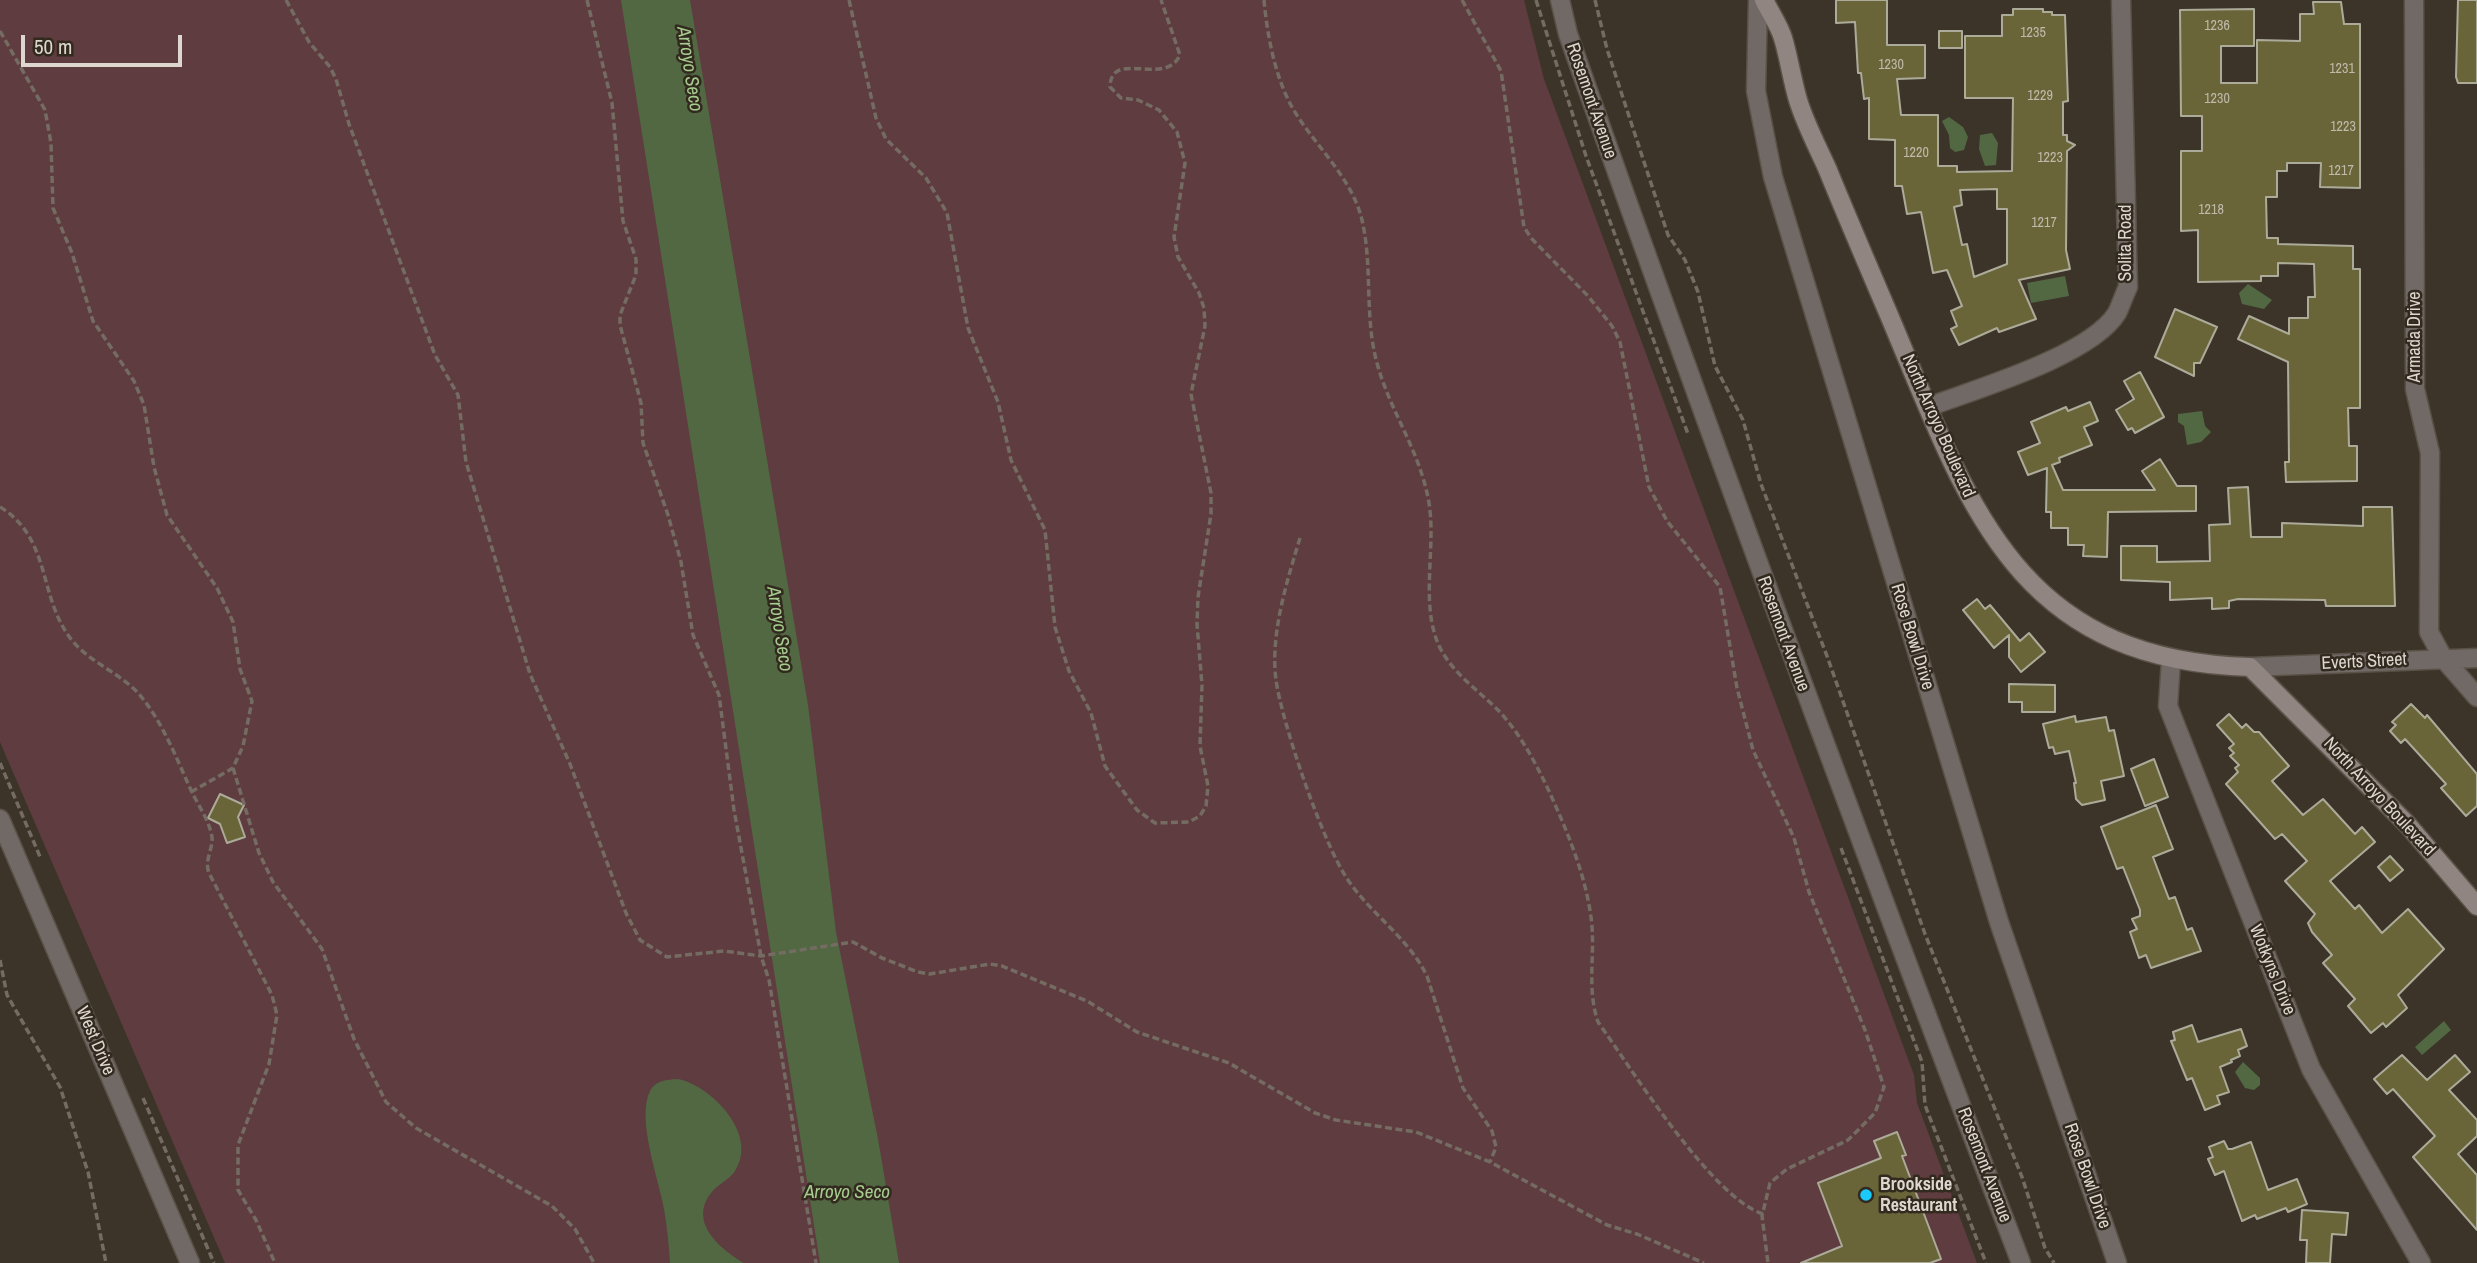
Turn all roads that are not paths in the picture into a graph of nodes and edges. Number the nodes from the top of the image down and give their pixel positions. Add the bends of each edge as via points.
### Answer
1 (1560, 0) edge
2 (1758, 0) edge
3 (1764, 0) edge
4 (2121, 0) edge
5 (2413, 0) edge
6 (1928, 407) junction
7 (2443, 658) junction
8 (2477, 658) edge
9 (2171, 660) junction
10 (2250, 667) junction
11 (2477, 697) edge
12 (0, 820) edge
13 (2477, 906) edge
14 (190, 1263) edge
15 (2021, 1263) edge
16 (2117, 1263) edge
17 (2421, 1263) edge

1 - 15 street, Rosemont Avenue via 1608,148 1788,648
2 - 16 street, Rose Bowl Drive via 1756,91 1773,177 1999,922
3 - 6 street, North Arroyo Boulevard via 1782,36 1798,101
4 - 6 street, Solita Road via 2127,287 2116,314 2092,336 2048,362
5 - 7 street, Armada Drive via 2415,389 2430,453 2428,632
6 - 9 street, North Arroyo Boulevard via 1961,484 2001,551 2051,603 2099,634
7 - 8 street, Everts Street
7 - 10 street, Everts Street
7 - 11 street, Armada Drive
9 - 10 street, North Arroyo Boulevard
9 - 17 street, Wotkyns Drive via 2168,706 2311,1069
10 - 13 street, North Arroyo Boulevard via 2407,824
12 - 14 street, West Drive

